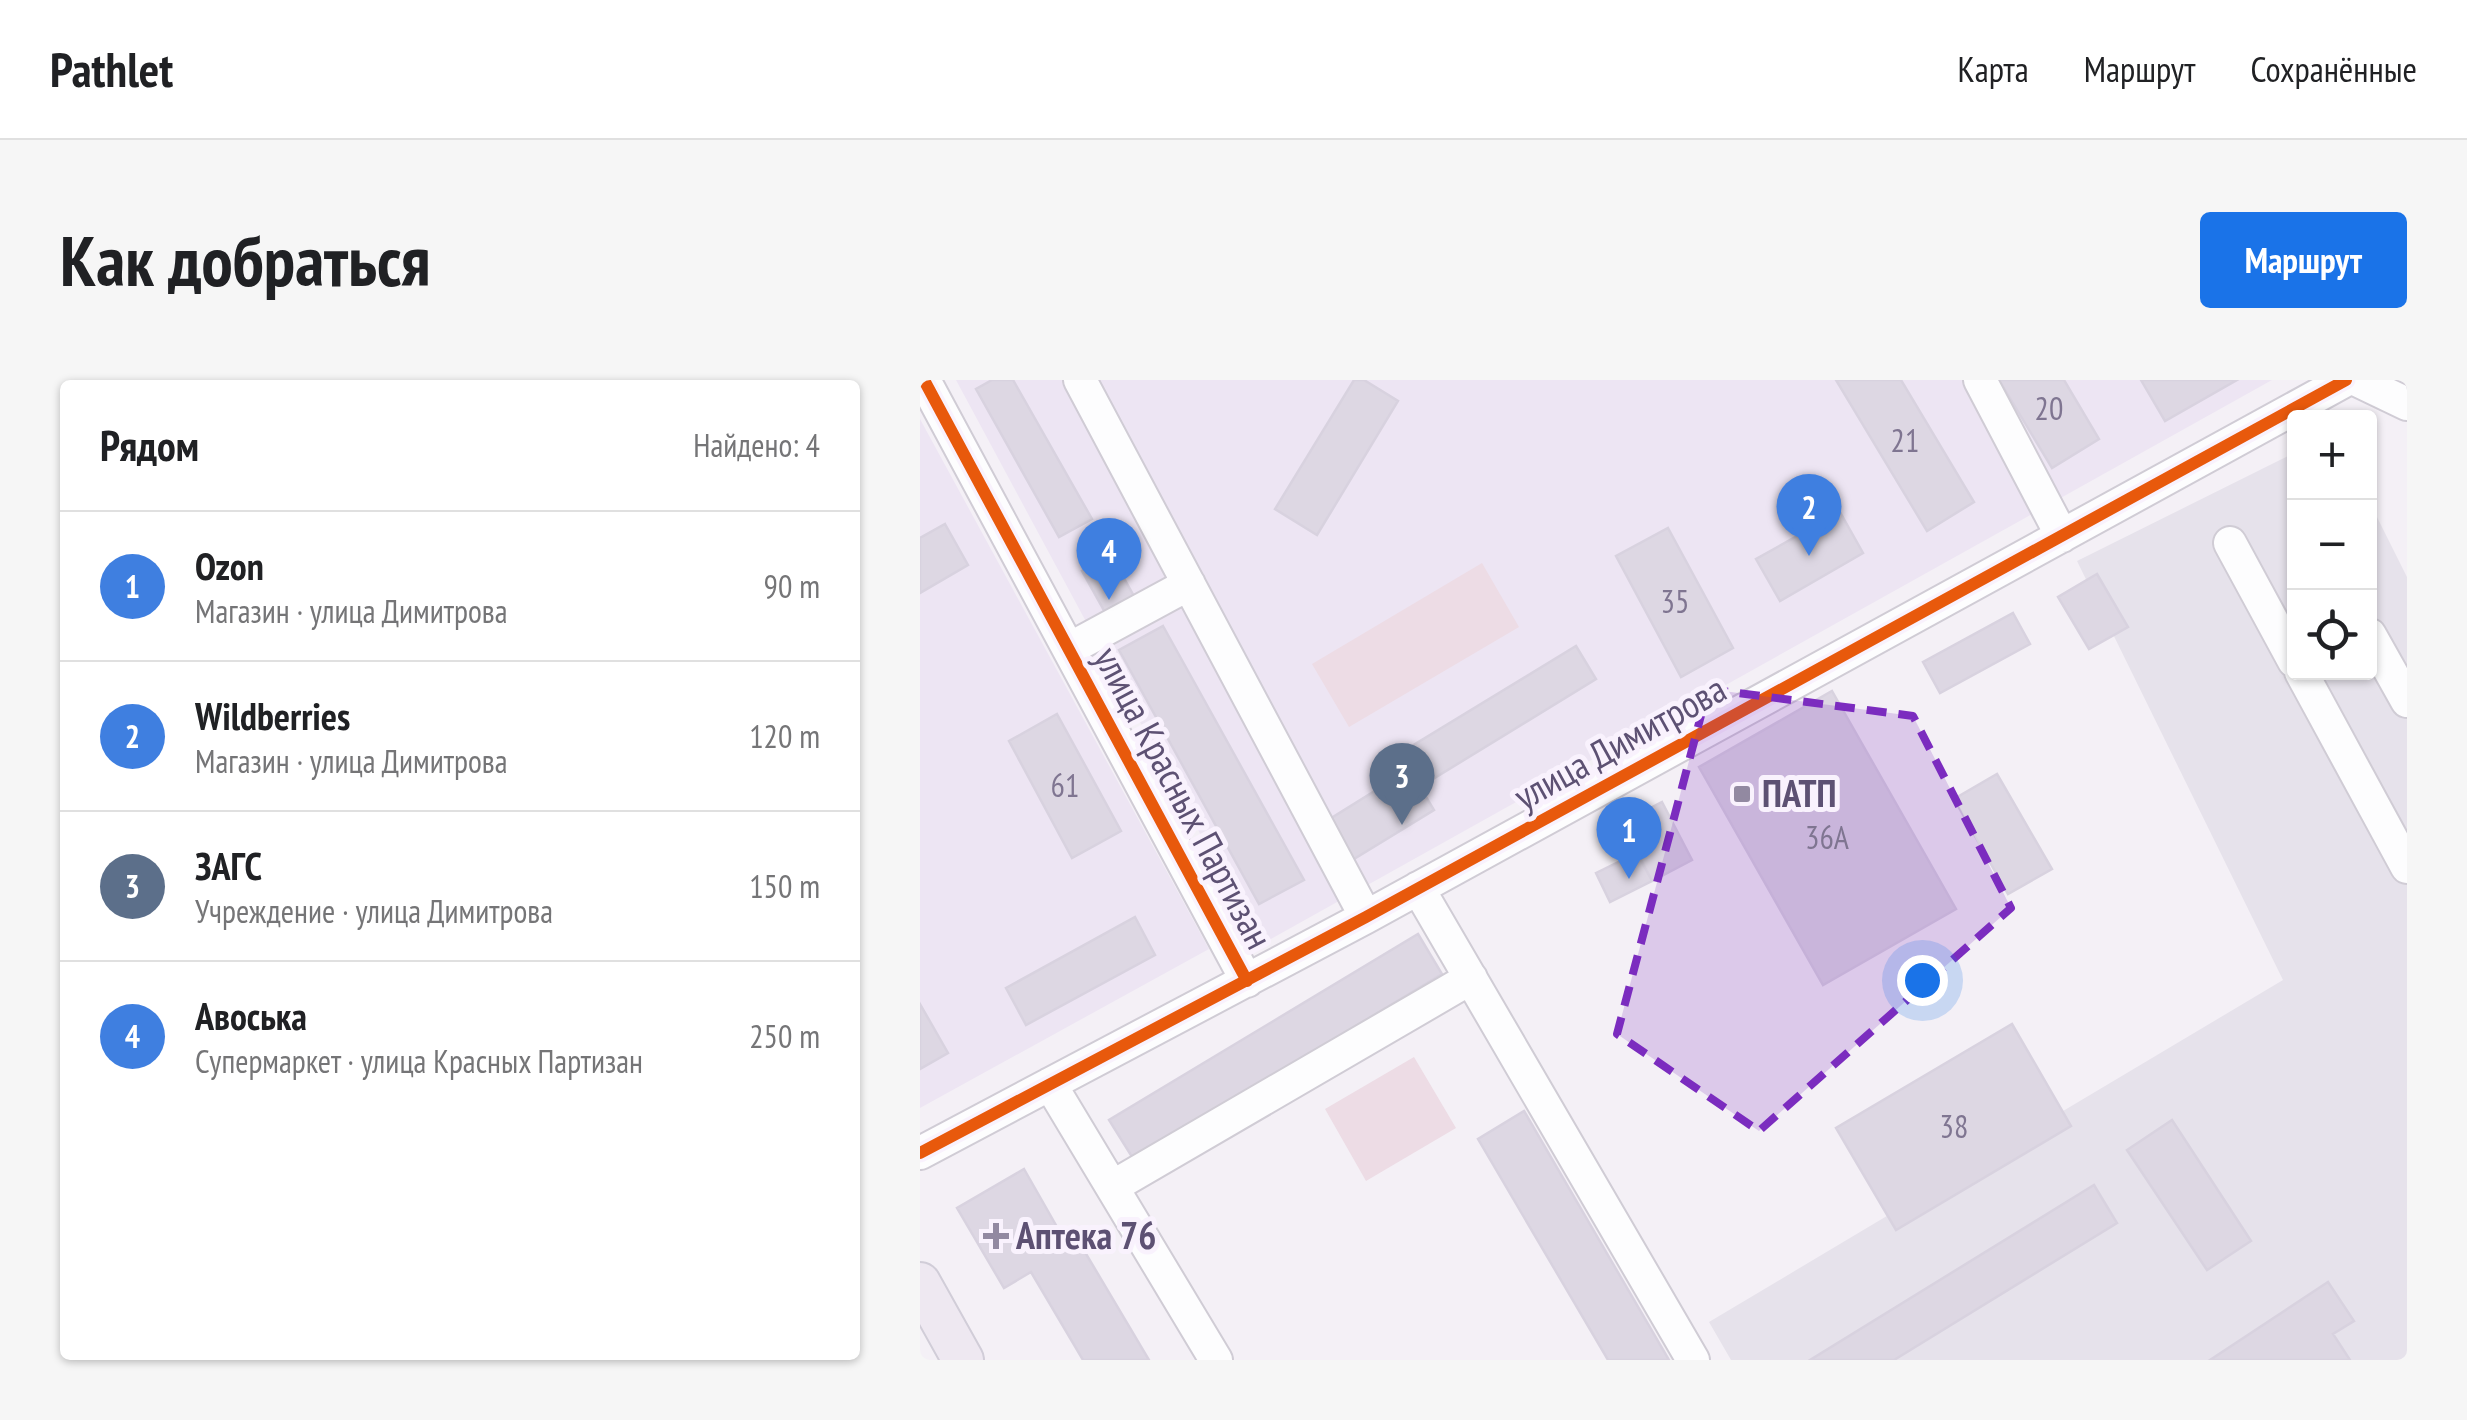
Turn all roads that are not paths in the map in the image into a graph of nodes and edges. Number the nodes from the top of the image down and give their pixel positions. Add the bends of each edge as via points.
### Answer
1 (924, 380) edge
2 (1080, 380) edge
3 (1980, 380) edge
4 (2346, 380) edge
5 (2357, 380) edge
6 (2407, 404) edge
7 (2062, 536) junction
8 (2230, 542) dead end
9 (1189, 584) junction
10 (2377, 647) edge
11 (1069, 648) junction
12 (2287, 648) edge
13 (2305, 680) edge
14 (2407, 701) edge
15 (2407, 867) edge
16 (1418, 888) junction
17 (1366, 917) junction
18 (1471, 978) junction
19 (1247, 981) junction
20 (1050, 1084) junction
21 (920, 1153) edge
22 (1112, 1187) junction
23 (920, 1283) edge
24 (964, 1360) edge
25 (1216, 1360) edge
26 (1693, 1360) edge

1 - 11 street, улица Красных Партизан
2 - 9 street
3 - 7 street
4 - 7 street, улица Димитрова
5 - 6 street
7 - 16 street, улица Димитрова
8 - 12 street
9 - 11 street
9 - 17 street
10 - 14 street
11 - 19 street, улица Красных Партизан
13 - 15 street
16 - 17 street, улица Димитрова
16 - 18 street
17 - 19 street, улица Димитрова
18 - 22 street
18 - 26 street
19 - 20 street, улица Димитрова
20 - 21 street, улица Димитрова
20 - 22 street
22 - 25 street
23 - 24 main road

